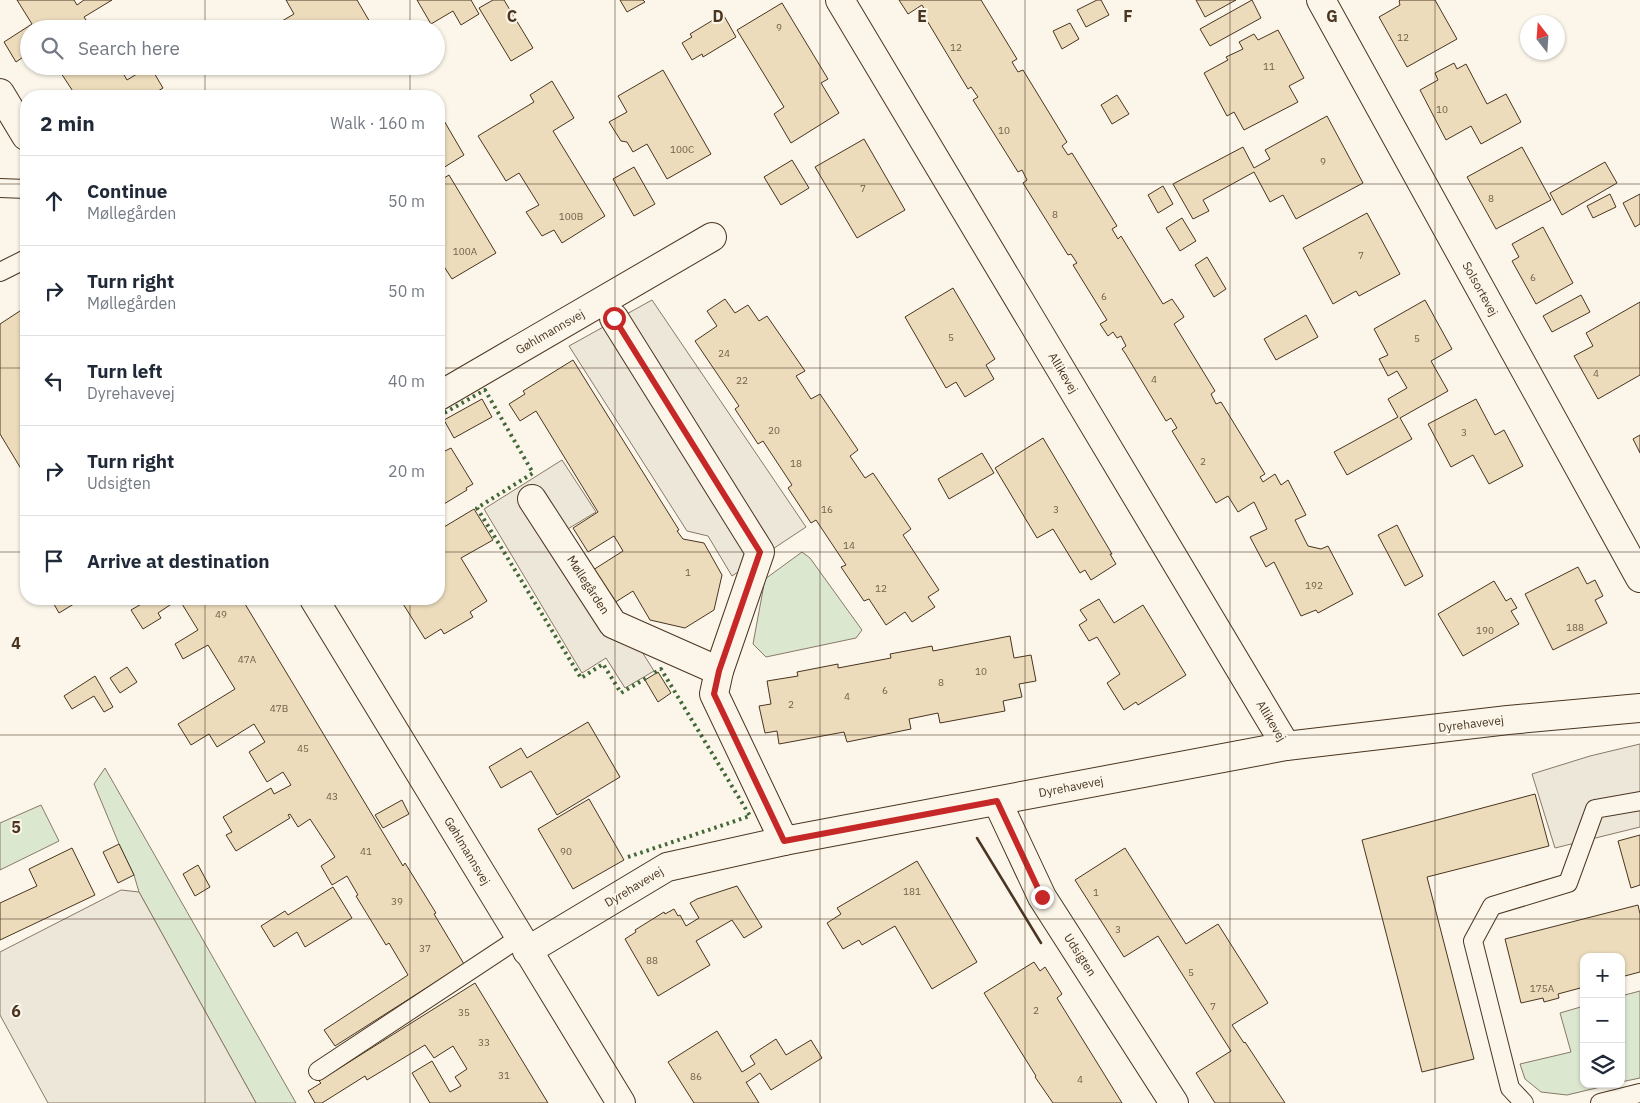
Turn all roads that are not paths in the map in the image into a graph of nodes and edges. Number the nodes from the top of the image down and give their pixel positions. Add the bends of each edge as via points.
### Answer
1 (840, 0) edge
2 (1320, 0) edge
3 (0, 94) edge
4 (20, 126) edge
5 (0, 188) edge
6 (20, 189) edge
7 (712, 238) dead end
8 (20, 262) edge
9 (0, 272) edge
10 (614, 318) dead end
11 (445, 393) edge
12 (532, 499) dead end
13 (1640, 578) edge
14 (318, 605) edge
15 (719, 671) junction
16 (1640, 708) edge
17 (1286, 746) junction
18 (1640, 800) edge
19 (997, 801) junction
20 (784, 841) junction
21 (523, 944) junction
22 (318, 1071) dead end
23 (1640, 1093) edge
24 (621, 1103) edge
25 (1174, 1103) edge
26 (1524, 1103) edge
27 (1600, 1103) edge

1 - 17 street, Allikevej
2 - 13 street, Solsortevej
3 - 4 street
5 - 6 lane
7 - 11 street, Gøhlmannsvej
8 - 9 lane
10 - 15 street via 760,552
12 - 15 street, Møllegården via 613,624
14 - 21 street, Gøhlmannsvej
15 - 20 street via 714,694
16 - 17 street, Dyrehavevej
17 - 19 street, Dyrehavevej
18 - 26 lane via 1596,809 1568,883 1492,906 1472,942 1510,1088
19 - 20 street, Dyrehavevej
19 - 25 street, Udsigten via 1042,897
20 - 21 street, Dyrehavevej via 667,867
21 - 22 lane
21 - 24 street, Gøhlmannsvej
23 - 27 lane

